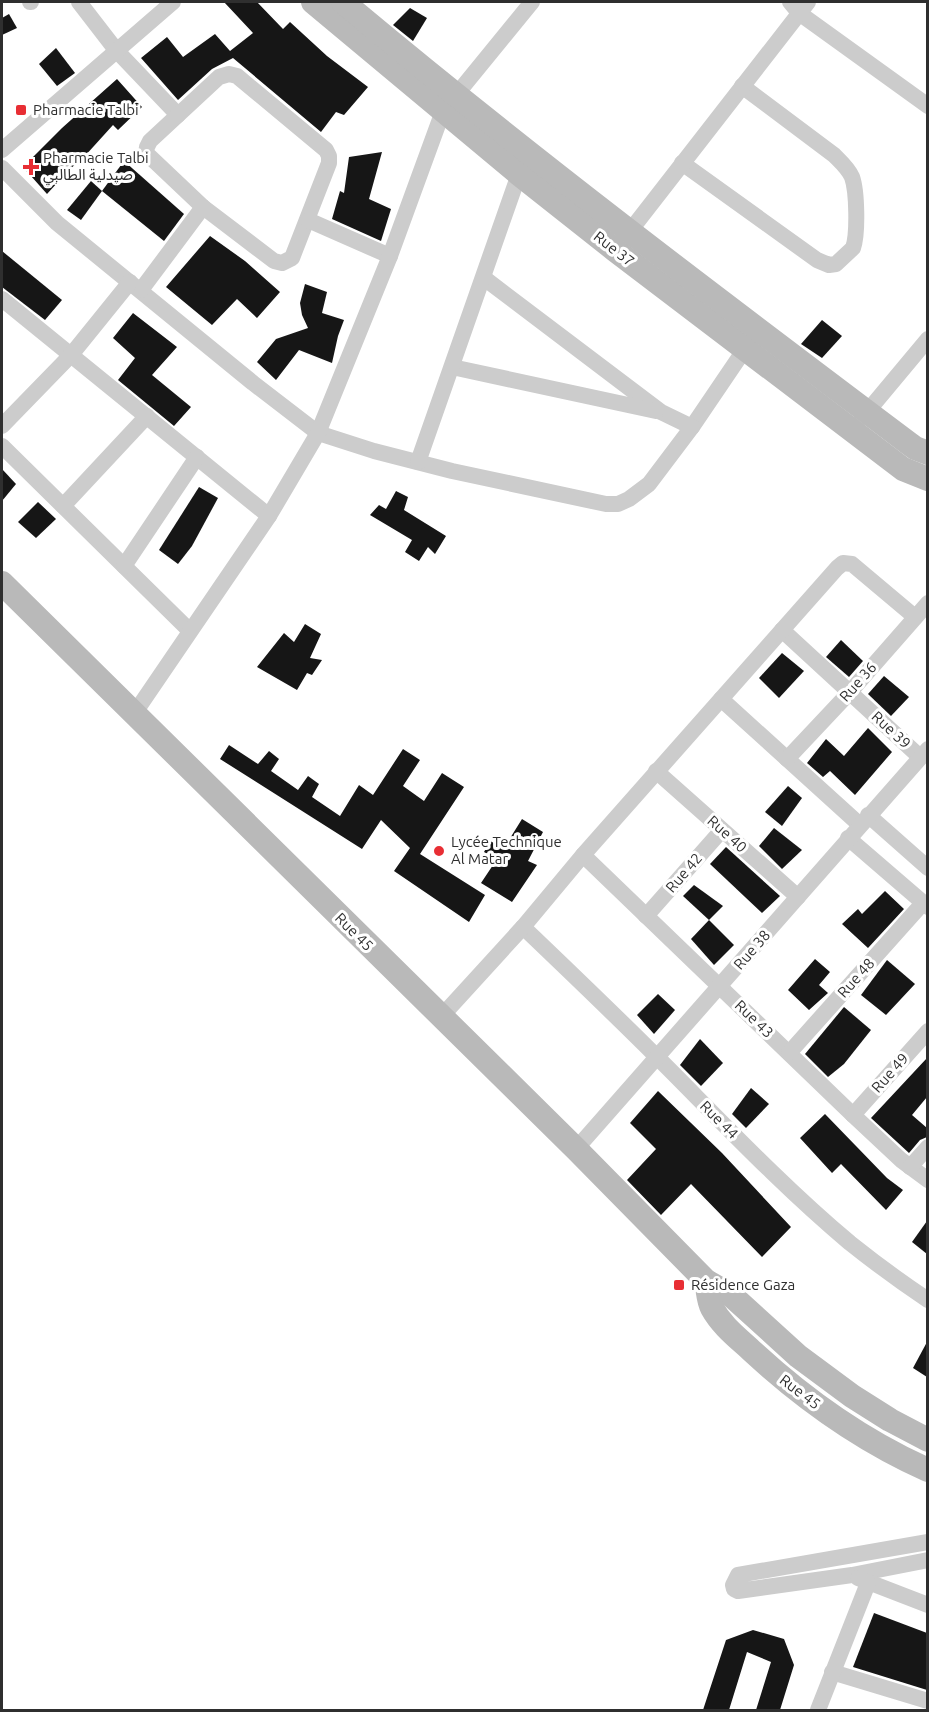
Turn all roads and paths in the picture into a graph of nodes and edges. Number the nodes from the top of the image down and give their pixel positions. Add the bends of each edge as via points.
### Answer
1 (79, 2) edge
2 (173, 2) edge
3 (313, 2) edge
4 (343, 2) edge
5 (532, 2) edge
6 (799, 5) edge
7 (116, 50) junction
8 (742, 86) junction
9 (449, 103) junction
10 (927, 106) edge
11 (178, 116) junction
12 (2, 150) edge
13 (682, 164) junction
14 (2, 168) edge
15 (519, 174) junction
16 (203, 207) junction
17 (308, 220) junction
18 (622, 241) junction
19 (390, 256) junction
20 (484, 278) junction
21 (135, 286) junction
22 (2, 299) edge
23 (752, 339) junction
24 (927, 339) edge
25 (71, 355) junction
26 (452, 367) junction
27 (661, 412) junction
28 (867, 412) junction
29 (147, 416) junction
30 (2, 426) edge
31 (692, 426) junction
32 (851, 430) junction
33 (318, 433) junction
34 (2, 446) edge
35 (927, 453) edge
36 (197, 457) junction
37 (418, 462) junction
38 (927, 479) edge
39 (63, 506) junction
40 (269, 516) junction
41 (124, 566) junction
42 (2, 583) edge
43 (927, 603) edge
44 (915, 617) junction
45 (782, 630) junction
46 (190, 632) junction
47 (850, 692) junction
48 (721, 699) junction
49 (134, 714) junction
50 (924, 753) edge
51 (787, 759) junction
52 (656, 771) junction
53 (864, 820) junction
54 (722, 830) junction
55 (848, 838) junction
56 (583, 855) junction
57 (927, 868) edge
58 (798, 897) junction
59 (925, 905) edge
60 (646, 916) junction
61 (523, 927) junction
62 (720, 986) junction
63 (441, 1017) junction
64 (927, 1030) edge
65 (789, 1053) junction
66 (657, 1057) junction
67 (853, 1115) junction
68 (927, 1147) edge
69 (576, 1149) junction
70 (910, 1167) junction
71 (927, 1180) edge
72 (706, 1281) junction
73 (927, 1300) edge
74 (927, 1440) edge
75 (927, 1470) edge
76 (927, 1542) edge
77 (834, 1557) junction
78 (927, 1560) edge
79 (844, 1576) junction
80 (868, 1583) junction
81 (927, 1605) edge
82 (832, 1672) junction
83 (927, 1701) edge
84 (818, 1710) edge

1 - 7 street
2 - 7 street
3 - 9 street, Rue 37
4 - 9 street, Rue 37
5 - 9 street
6 - 8 street
6 - 10 street
7 - 11 street
7 - 12 street
8 - 13 street
8 - 13 street via 845,166 852,178 855,201 853,248 836,264 817,260
9 - 15 street, Rue 37
9 - 18 street, Rue 37
9 - 19 street
11 - 16 street via 150,141 146,153
11 - 17 street via 219,77 237,75 329,156
13 - 18 street
14 - 21 street via 57,223
15 - 18 street, Rue 37
15 - 20 street
16 - 17 street via 282,264 292,258
16 - 21 street
17 - 19 street
18 - 23 street, Rue 37
19 - 33 street
20 - 26 street
20 - 27 street
21 - 25 street
21 - 33 street
22 - 25 street
23 - 28 street, Rue 37
23 - 31 street
23 - 32 street, Rue 37
24 - 28 street
25 - 29 street
25 - 30 street
26 - 27 street
26 - 37 street
27 - 31 street
28 - 32 street
28 - 35 street, Rue 37
29 - 36 street
29 - 39 street
31 - 37 street via 649,484 618,504
32 - 38 street, Rue 37 via 903,469
33 - 37 street
33 - 40 street
34 - 39 street
36 - 40 street
36 - 41 street
39 - 41 street
40 - 46 street
41 - 46 street
42 - 49 street, Rue 45
43 - 44 street, Rue 36
44 - 45 street via 847,562 837,568
44 - 47 street, Rue 36
45 - 47 street, Rue 39
45 - 48 street
46 - 49 street
47 - 50 street, Rue 39
47 - 51 street, Rue 36
48 - 51 street
48 - 52 street
49 - 63 street, Rue 45
50 - 53 street, Rue 38
51 - 53 street
52 - 54 street, Rue 40
52 - 56 street
53 - 55 street, Rue 38
53 - 57 street
54 - 58 street, Rue 40
54 - 60 street, Rue 42
55 - 58 street, Rue 38
55 - 59 street
56 - 60 street, Rue 43
56 - 61 street
58 - 62 street, Rue 38
59 - 65 street, Rue 48
60 - 62 street, Rue 43
61 - 63 street
61 - 66 street, Rue 44
62 - 65 street, Rue 43
62 - 66 street, Rue 38
63 - 69 street, Rue 45
64 - 67 street, Rue 49
65 - 67 street, Rue 43
66 - 69 street, Rue 38
66 - 73 street, Rue 44 via 744,1145 849,1242
67 - 70 street, Rue 43
68 - 70 street
69 - 72 street, Rue 45
70 - 71 street, Rue 43
72 - 74 street, Rue 45 via 732,1296 798,1356 852,1396
72 - 75 street, Rue 45 via 711,1306 724,1326 778,1375 834,1417
76 - 77 street
77 - 79 street
77 - 79 street via 738,1575 733,1585 738,1591
78 - 79 street
79 - 80 street
80 - 81 street
80 - 82 street
82 - 83 street
82 - 84 street

